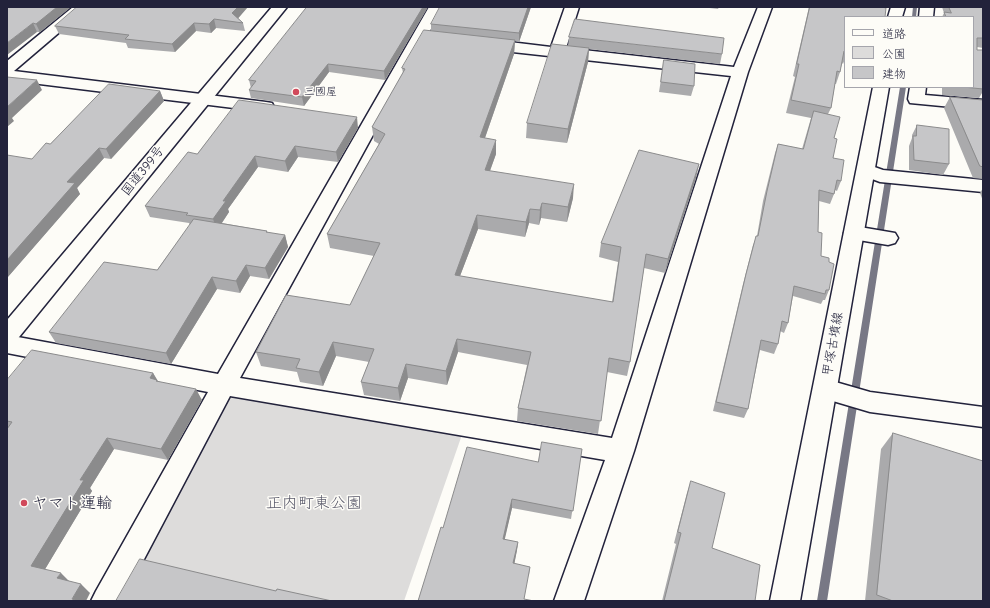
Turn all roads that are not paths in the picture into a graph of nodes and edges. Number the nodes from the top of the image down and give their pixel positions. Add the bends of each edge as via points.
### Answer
1 (82, 7) edge
2 (280, 7) edge
3 (436, 7) edge
4 (572, 7) edge
5 (765, 7) edge
6 (473, 43) edge
7 (557, 51) junction
8 (7, 69) edge
9 (740, 72) junction
10 (7, 75) edge
11 (881, 88) edge
12 (918, 88) edge
13 (202, 98) junction
14 (983, 105) edge
15 (280, 109) edge
16 (880, 175) junction
17 (983, 186) edge
18 (854, 233) junction
19 (888, 238) dead end
20 (7, 336) edge
21 (7, 344) edge
22 (224, 385) junction
23 (832, 390) junction
24 (983, 418) edge
25 (622, 451) junction
26 (106, 601) edge
27 (568, 601) edge
28 (785, 601) edge

1 - 8 main road
2 - 13 main road, 国道399号
3 - 22 main road via 428,38 365,121
4 - 7 main road
5 - 9 main road
6 - 7 main road
7 - 9 main road
9 - 25 main road
10 - 13 main road
11 - 16 main road, 甲塚古墳線
12 - 14 main road via 916,99
13 - 15 main road
13 - 20 main road, 国道399号
16 - 17 main road
16 - 18 main road, 甲塚古墳線
18 - 19 main road
18 - 23 main road, 甲塚古墳線 via 834,332
21 - 22 main road
22 - 25 main road
22 - 26 main road
23 - 24 main road via 870,402
23 - 28 main road, 甲塚古墳線
25 - 27 main road

